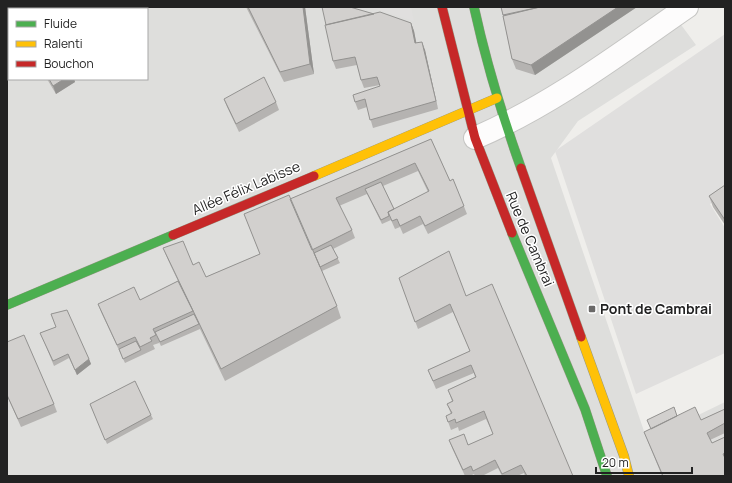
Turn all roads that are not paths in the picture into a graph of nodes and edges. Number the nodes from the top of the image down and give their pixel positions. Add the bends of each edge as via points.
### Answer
1 (442, 7) edge
2 (474, 7) edge
3 (687, 7) edge
4 (497, 98) junction
5 (467, 111) junction
6 (505, 125) junction
7 (475, 138) junction
8 (7, 305) edge
9 (607, 476) edge
10 (629, 476) edge

1 - 5 main road, Rue de Cambrai
2 - 4 main road, Rue de Cambrai
3 - 6 street via 548,100
4 - 5 main road, Allée Félix Labisse
4 - 6 main road, Rue de Cambrai
5 - 7 main road, Rue de Cambrai
5 - 8 main road, Allée Félix Labisse
6 - 7 street
6 - 10 main road, Rue de Cambrai
7 - 9 main road, Rue de Cambrai via 585,409

